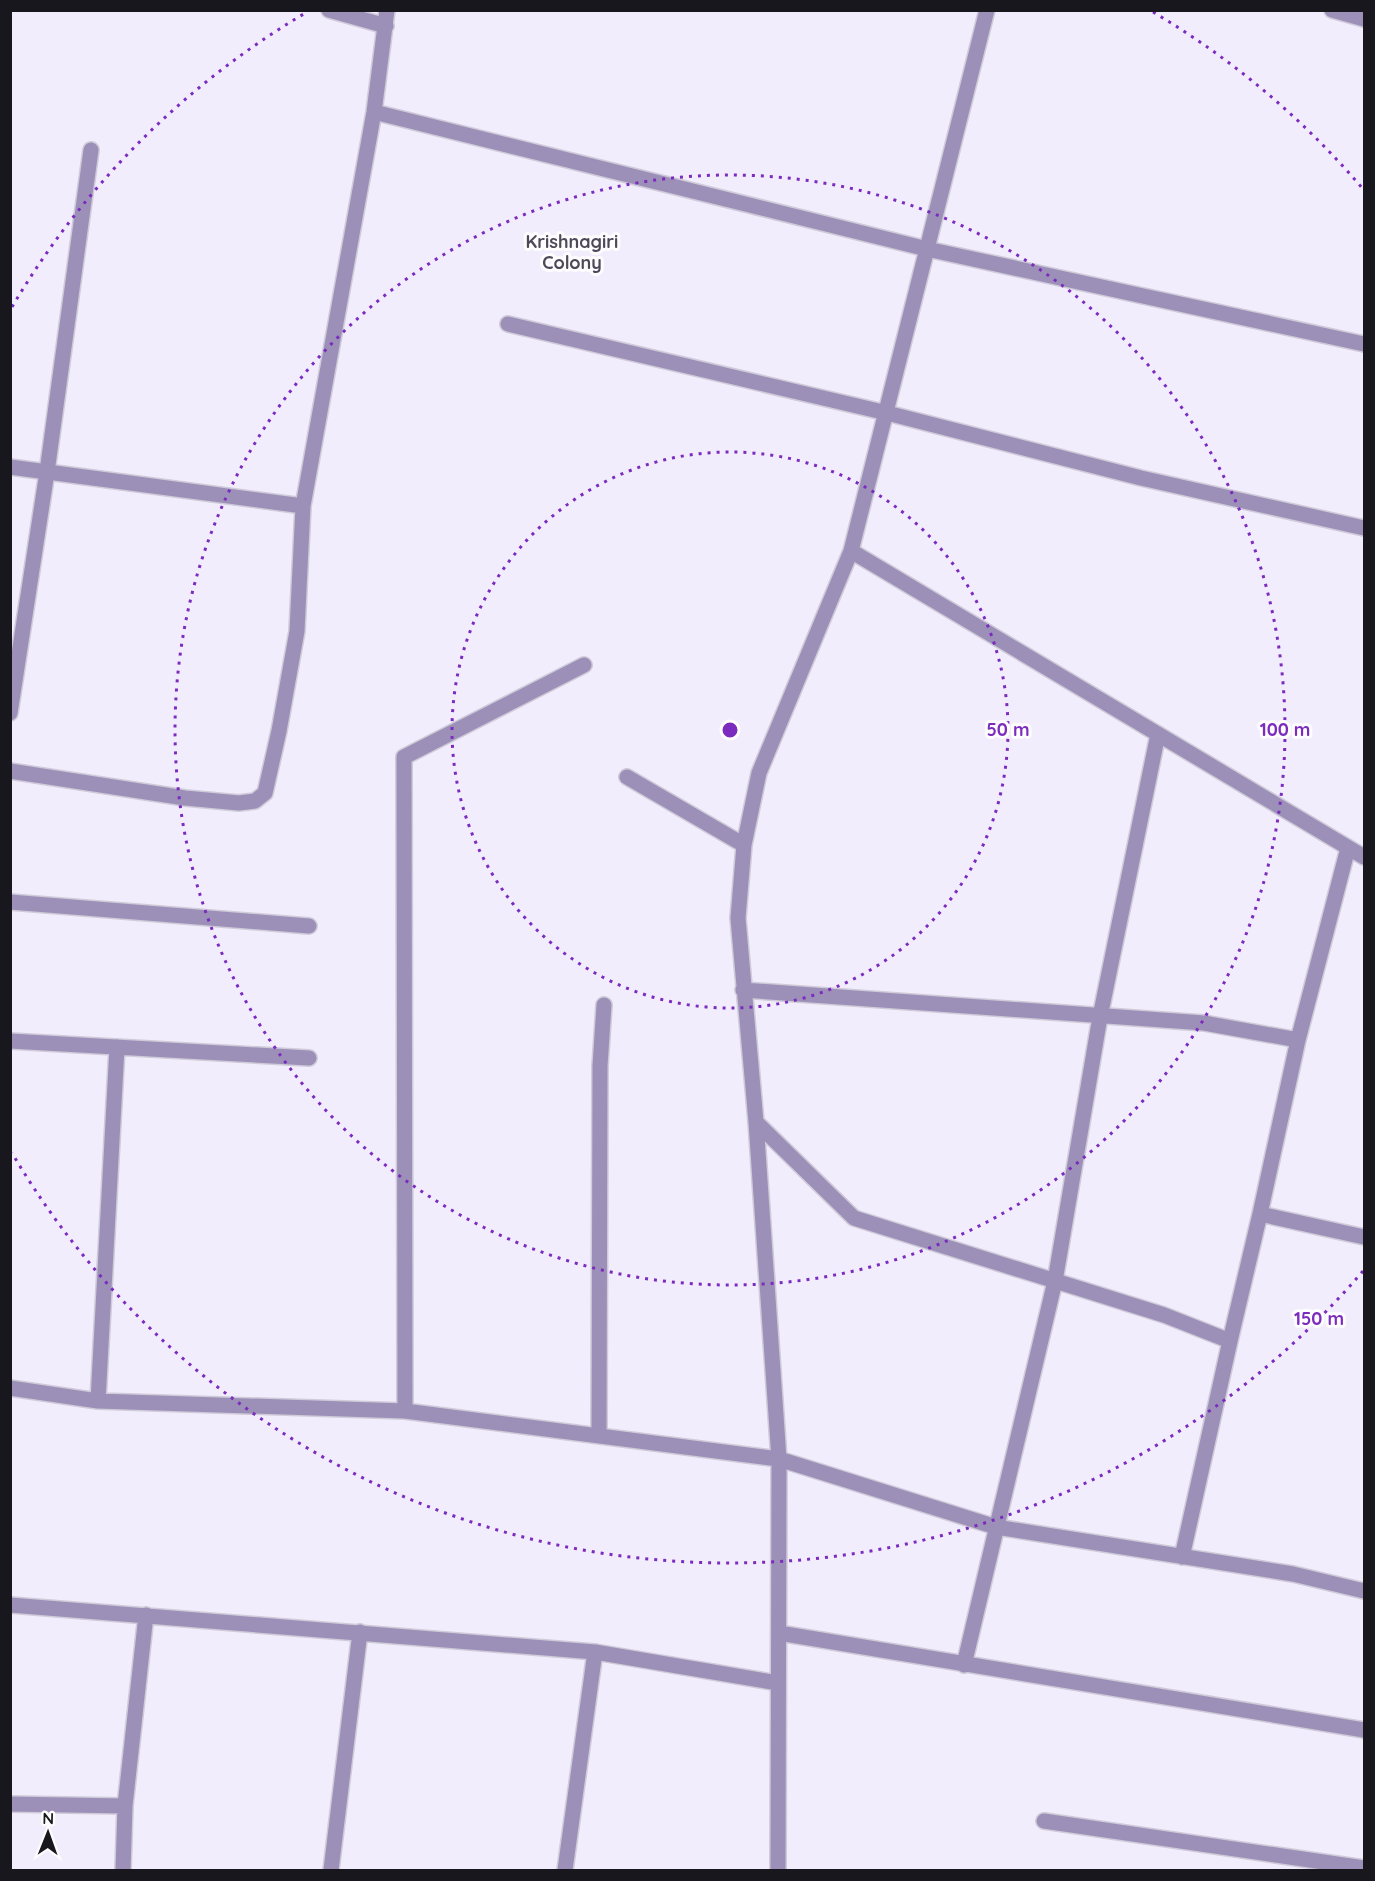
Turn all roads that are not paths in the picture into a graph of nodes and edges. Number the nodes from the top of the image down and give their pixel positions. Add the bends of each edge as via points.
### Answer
1 (330, 10) edge
2 (987, 10) edge
3 (1332, 10) edge
4 (387, 18) edge
5 (1365, 19) edge
6 (374, 112) junction
7 (91, 150) dead end
8 (927, 249) junction
9 (508, 324) dead end
10 (1365, 344) edge
11 (886, 412) junction
12 (10, 467) edge
13 (47, 472) junction
14 (303, 506) junction
15 (1365, 528) edge
16 (851, 551) junction
17 (584, 665) dead end
18 (10, 713) edge
19 (1158, 734) junction
20 (10, 771) edge
21 (627, 777) dead end
22 (744, 845) junction
23 (1348, 848) junction
24 (1365, 857) edge
25 (10, 902) edge
26 (309, 926) dead end
27 (743, 990) junction
28 (604, 1005) dead end
29 (1100, 1017) junction
30 (1298, 1040) junction
31 (10, 1041) edge
32 (117, 1047) junction
33 (309, 1058) dead end
34 (756, 1122) junction
35 (1260, 1214) junction
36 (1365, 1238) edge
37 (1055, 1281) junction
38 (1230, 1341) junction
39 (10, 1388) edge
40 (98, 1401) junction
41 (405, 1411) junction
42 (599, 1436) junction
43 (779, 1459) junction
44 (996, 1527) junction
45 (1182, 1557) junction
46 (1365, 1591) edge
47 (10, 1605) edge
48 (146, 1615) junction
49 (360, 1632) junction
50 (779, 1634) junction
51 (595, 1652) junction
52 (964, 1665) junction
53 (778, 1683) junction
54 (1365, 1730) edge
55 (10, 1804) edge
56 (125, 1806) junction
57 (1044, 1821) dead end
58 (1365, 1868) edge
59 (123, 1870) edge
60 (331, 1870) edge
61 (566, 1870) edge
62 (778, 1870) edge

1 - 4 street
2 - 8 street
3 - 5 street
4 - 6 street
6 - 8 street
6 - 14 street
7 - 13 street
8 - 10 street
8 - 11 street
9 - 11 street
11 - 15 street via 1141,478
11 - 16 street
12 - 13 street
13 - 14 street
13 - 18 street
14 - 20 street via 297,631 265,793 255,801 239,803
16 - 19 street
16 - 22 street via 759,773
17 - 41 street via 404,757
19 - 23 street
19 - 29 street
21 - 22 street
22 - 27 street via 738,918
23 - 24 street
23 - 30 street
25 - 26 street
27 - 29 street
27 - 34 street
28 - 42 street via 600,1066
29 - 30 street via 1204,1023
29 - 37 street
30 - 35 street
31 - 32 street
32 - 33 street
32 - 40 street
34 - 37 street via 854,1218
34 - 43 street
35 - 36 street
35 - 38 street
37 - 38 street via 1164,1315
37 - 44 street
38 - 45 street
39 - 40 street
40 - 41 street
41 - 42 street
42 - 43 street
43 - 44 street
43 - 50 street
44 - 45 street
44 - 52 street
45 - 46 street via 1293,1574
47 - 48 street
48 - 49 street
48 - 56 street
49 - 51 street
49 - 60 street
50 - 52 street
50 - 53 street
51 - 53 street
51 - 61 street
52 - 54 street
53 - 62 street
55 - 56 street
56 - 59 street
57 - 58 street

